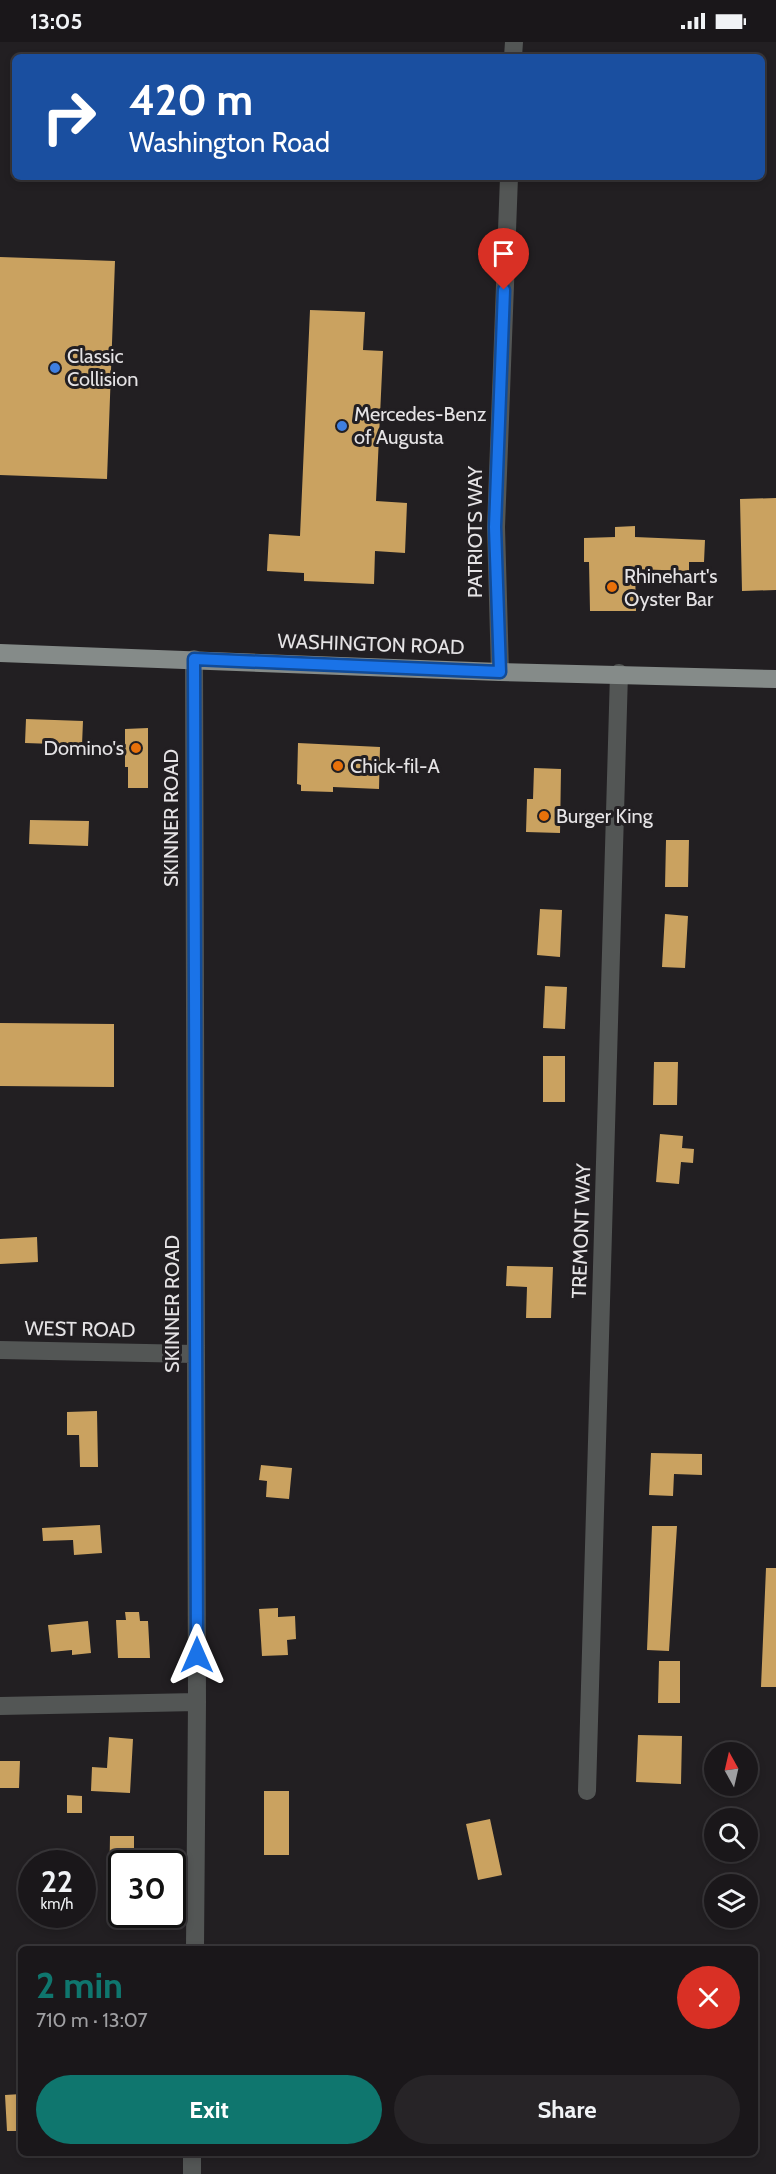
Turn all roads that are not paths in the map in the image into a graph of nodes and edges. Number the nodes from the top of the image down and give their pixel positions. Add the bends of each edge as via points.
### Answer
1 (509, 180) edge
2 (0, 653) edge
3 (194, 659) junction
4 (500, 672) junction
5 (619, 673) junction
6 (776, 679) edge
7 (0, 1350) edge
8 (194, 1354) junction
9 (197, 1702) junction
10 (0, 1706) edge
11 (587, 1791) dead end
12 (195, 1946) edge
13 (192, 2156) edge
14 (192, 2174) edge

1 - 4 street, PATRIOTS WAY via 495,527
2 - 3 main road, WASHINGTON ROAD
3 - 4 main road, WASHINGTON ROAD
3 - 8 street, SKINNER ROAD
4 - 5 main road, WASHINGTON ROAD
5 - 6 main road, WASHINGTON ROAD
5 - 11 street, TREMONT WAY
7 - 8 street, WEST ROAD
8 - 9 street, SKINNER ROAD
9 - 10 street
9 - 12 street, SKINNER ROAD
13 - 14 street

